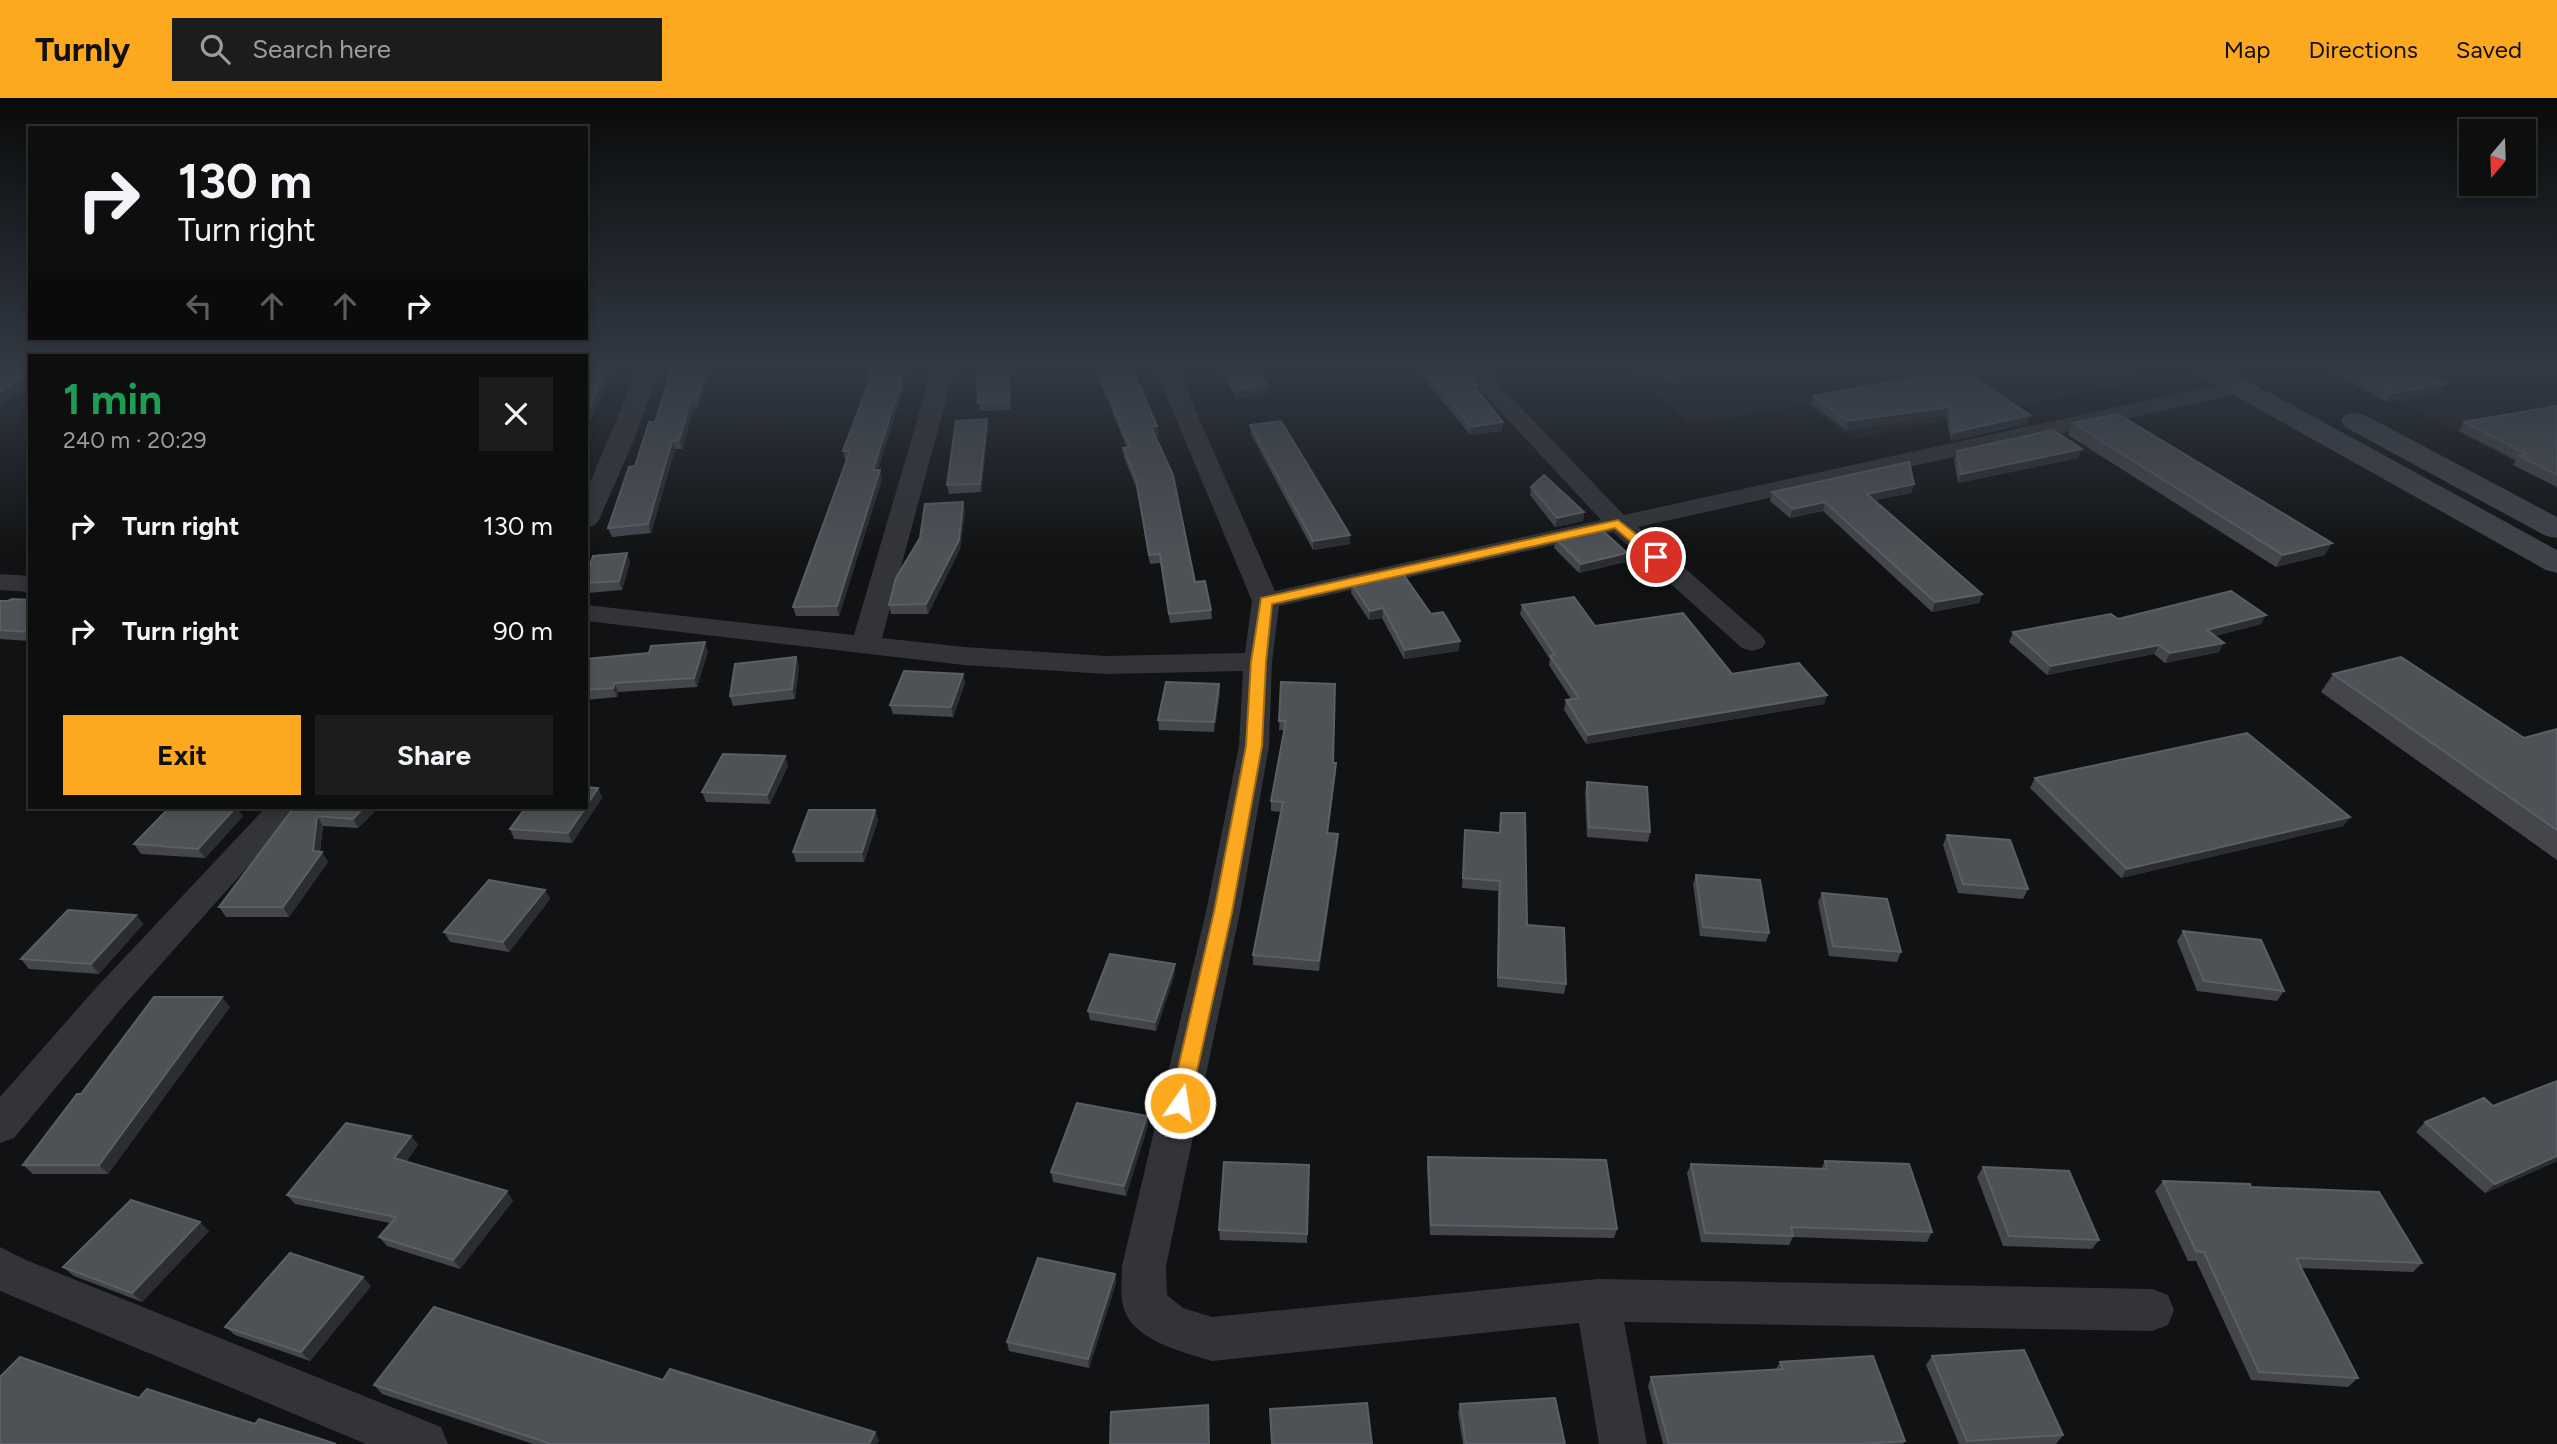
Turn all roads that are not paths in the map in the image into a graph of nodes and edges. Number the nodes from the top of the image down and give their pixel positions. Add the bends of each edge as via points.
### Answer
1 (626, 429) edge
2 (926, 429) edge
3 (1193, 429) edge
4 (1529, 429) edge
5 (2020, 429) edge
6 (2333, 429) edge
7 (2353, 429) edge
8 (588, 516) edge
9 (1618, 523) junction
10 (2557, 529) edge
11 (2557, 563) edge
12 (0, 582) edge
13 (28, 584) edge
14 (1266, 601) junction
15 (588, 613) edge
16 (1752, 642) dead end
17 (866, 644) junction
18 (1258, 662) junction
19 (283, 809) edge
20 (0, 1126) edge
21 (3, 1276) edge
22 (1598, 1300) junction
23 (2152, 1310) dead end
24 (424, 1444) edge
25 (1623, 1444) edge

1 - 8 street
2 - 17 street
3 - 14 street
4 - 9 street
5 - 9 street
6 - 11 main road
7 - 10 main road
9 - 14 street
9 - 16 street
12 - 13 street
14 - 18 street
15 - 17 street
17 - 18 street via 1106,665
18 - 22 street via 1254,746 1223,912 1144,1266 1145,1305 1170,1326 1212,1339
19 - 20 street via 108,999
21 - 24 street
22 - 23 street
22 - 25 street

